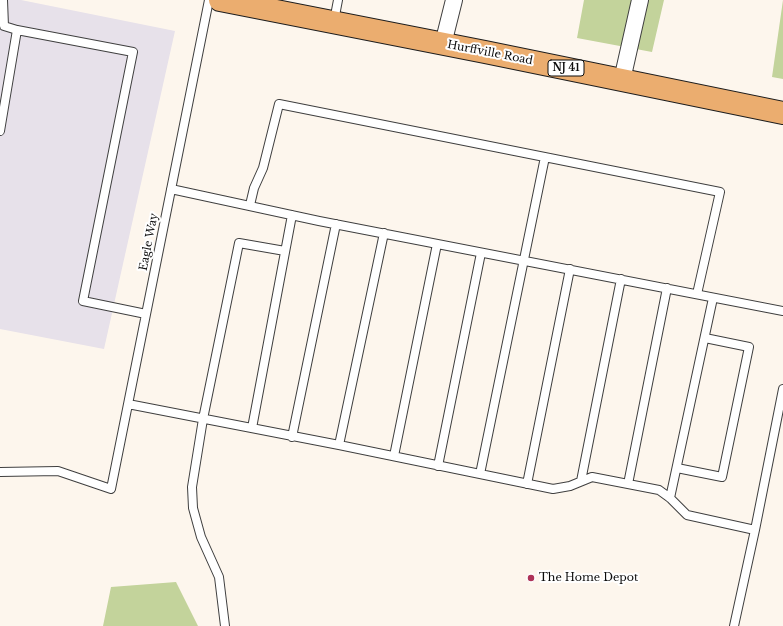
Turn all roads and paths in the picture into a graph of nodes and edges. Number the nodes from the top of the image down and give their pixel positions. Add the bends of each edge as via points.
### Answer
1 (3, 0) edge
2 (209, 0) edge
3 (220, 0) edge
4 (338, 0) edge
5 (454, 0) edge
6 (640, 0) edge
7 (334, 22) junction
8 (17, 30) junction
9 (443, 44) junction
10 (622, 80) junction
11 (781, 114) edge
12 (0, 131) edge
13 (545, 157) junction
14 (171, 189) junction
15 (250, 205) junction
16 (292, 215) junction
17 (336, 224) junction
18 (384, 233) junction
19 (437, 244) junction
20 (285, 251) junction
21 (481, 253) junction
22 (524, 261) junction
23 (570, 269) junction
24 (621, 279) junction
25 (667, 288) junction
26 (697, 294) junction
27 (713, 298) junction
28 (783, 311) edge
29 (146, 314) junction
30 (704, 338) junction
31 (783, 389) edge
32 (128, 404) junction
33 (203, 419) junction
34 (252, 428) junction
35 (292, 437) junction
36 (339, 445) junction
37 (394, 456) junction
38 (438, 466) junction
39 (677, 468) junction
40 (0, 472) edge
41 (480, 474) junction
42 (581, 481) junction
43 (527, 484) junction
44 (628, 484) junction
45 (670, 498) junction
46 (755, 530) junction
47 (225, 626) edge
48 (734, 626) edge

1 - 8 lane via 4,26
2 - 14 lane, Eagle Way
3 - 7 main road, Hurffville Road / NJ 41
4 - 7 lane
5 - 9 street
6 - 10 street
7 - 9 main road, Hurffville Road / NJ 41
8 - 12 lane
8 - 29 lane via 133,52 83,301
9 - 10 main road, Hurffville Road / NJ 41
10 - 11 main road, Hurffville Road / NJ 41
13 - 15 lane via 278,104 263,168
13 - 22 lane
13 - 26 lane via 720,192
14 - 15 lane
14 - 29 lane, Eagle Way
15 - 16 lane
16 - 17 lane
16 - 20 lane
17 - 18 lane
17 - 35 lane
18 - 19 lane
18 - 36 lane
19 - 21 lane
19 - 37 lane
20 - 33 lane via 239,243
20 - 34 lane
21 - 22 lane
21 - 38 lane
22 - 23 lane
22 - 41 lane
23 - 24 lane
23 - 43 lane
24 - 25 lane
24 - 42 lane
25 - 26 lane
25 - 44 lane
26 - 27 lane
27 - 28 lane
27 - 30 lane
29 - 32 lane, Eagle Way
30 - 39 lane
30 - 39 lane via 749,347 722,477
31 - 46 lane
32 - 33 lane
32 - 40 lane, Eagle Way via 111,489 58,471
33 - 34 lane
33 - 47 lane via 192,487 193,508 201,537 219,577
34 - 35 lane
35 - 36 lane
36 - 37 lane
37 - 38 lane
38 - 41 lane
39 - 45 lane
41 - 43 lane
42 - 43 lane via 553,489
42 - 44 lane via 592,477
44 - 45 lane via 659,490
45 - 46 lane via 687,515
46 - 48 lane

